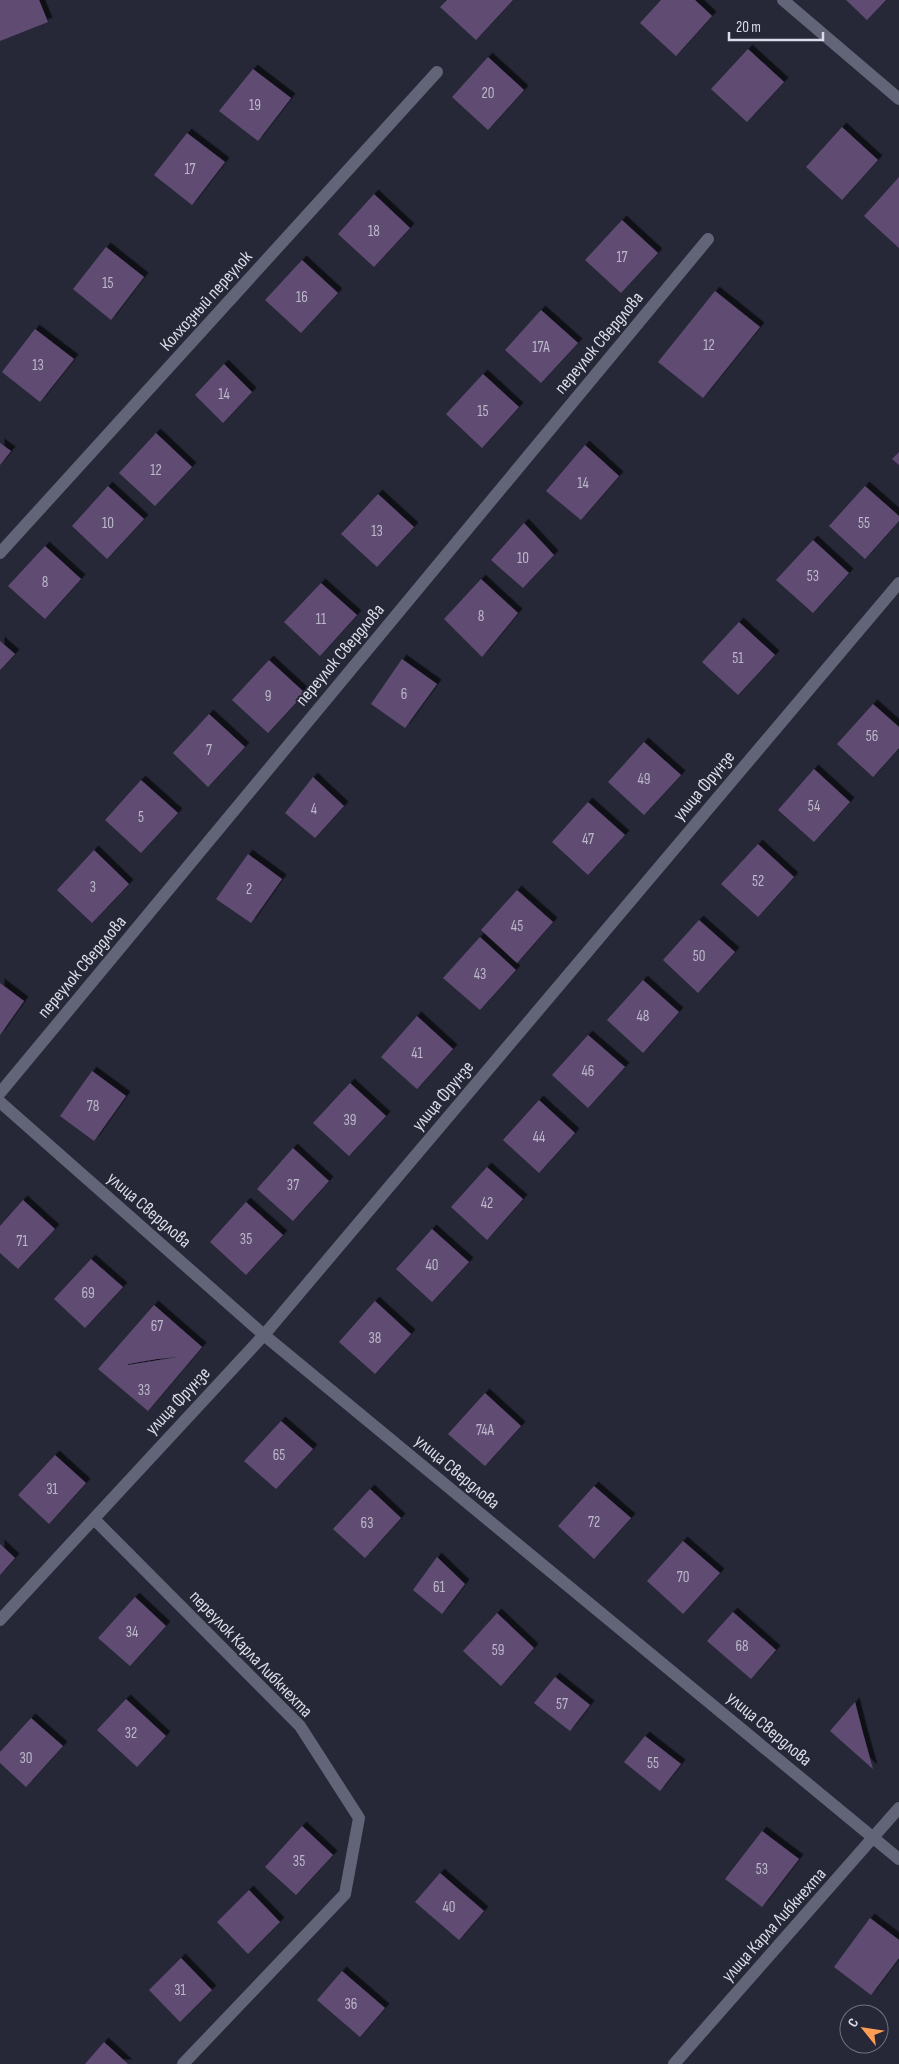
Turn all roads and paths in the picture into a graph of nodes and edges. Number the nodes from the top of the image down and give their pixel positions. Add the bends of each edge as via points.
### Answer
1 (783, 0) edge
2 (437, 72) dead end
3 (899, 99) edge
4 (708, 239) dead end
5 (0, 554) edge
6 (899, 583) edge
7 (0, 1093) edge
8 (0, 1102) edge
9 (264, 1334) junction
10 (94, 1518) junction
11 (0, 1620) edge
12 (899, 1808) edge
13 (874, 1839) junction
14 (899, 1859) edge
15 (183, 2064) edge
16 (674, 2064) edge

1 - 3 street
2 - 5 street, Колхозный переулок
4 - 7 street, переулок Свердлова
6 - 9 street, улица Фрунзе
8 - 9 street, улица Свердлова
9 - 10 street, улица Фрунзе
9 - 13 street, улица Свердлова
10 - 11 street, улица Фрунзе
10 - 15 street, переулок Карла Либкнехта via 300,1726 358,1818 345,1894
12 - 13 street, улица Карла Либкнехта
13 - 14 street, улица Свердлова
13 - 16 street, улица Карла Либкнехта

